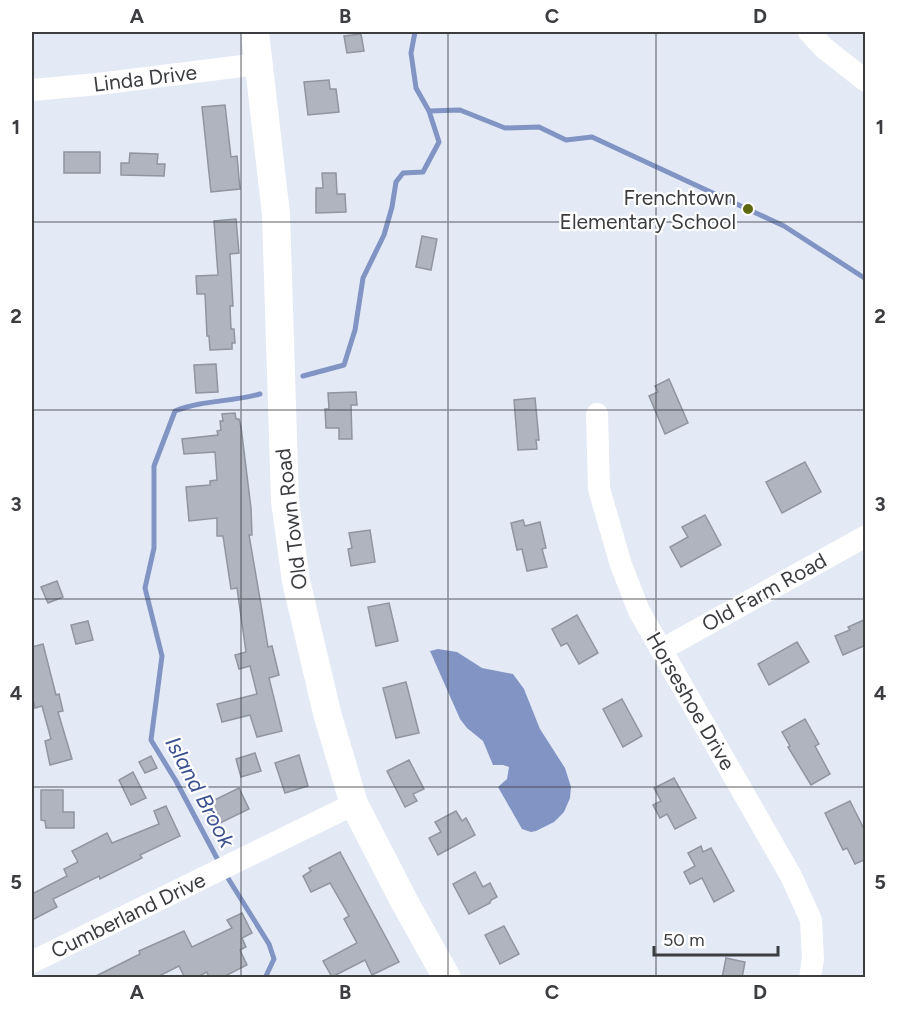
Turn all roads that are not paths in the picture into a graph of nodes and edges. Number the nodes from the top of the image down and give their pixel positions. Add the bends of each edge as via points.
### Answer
1 (255, 32) edge
2 (809, 32) edge
3 (258, 64) junction
4 (866, 81) edge
5 (32, 90) edge
6 (597, 414) dead end
7 (866, 536) edge
8 (663, 649) junction
9 (354, 804) junction
10 (32, 962) edge
11 (447, 978) edge
12 (810, 978) edge

1 - 3 main road, Old Town Road
2 - 4 street
3 - 5 street, Linda Drive
3 - 9 main road, Old Town Road via 276,214 285,501 299,592 327,713
6 - 8 street, Horseshoe Drive via 599,489 639,611
7 - 8 street, Old Farm Road
8 - 12 street, Horseshoe Drive via 791,876 811,920
9 - 10 street, Cumberland Drive
9 - 11 main road, Old Town Road

